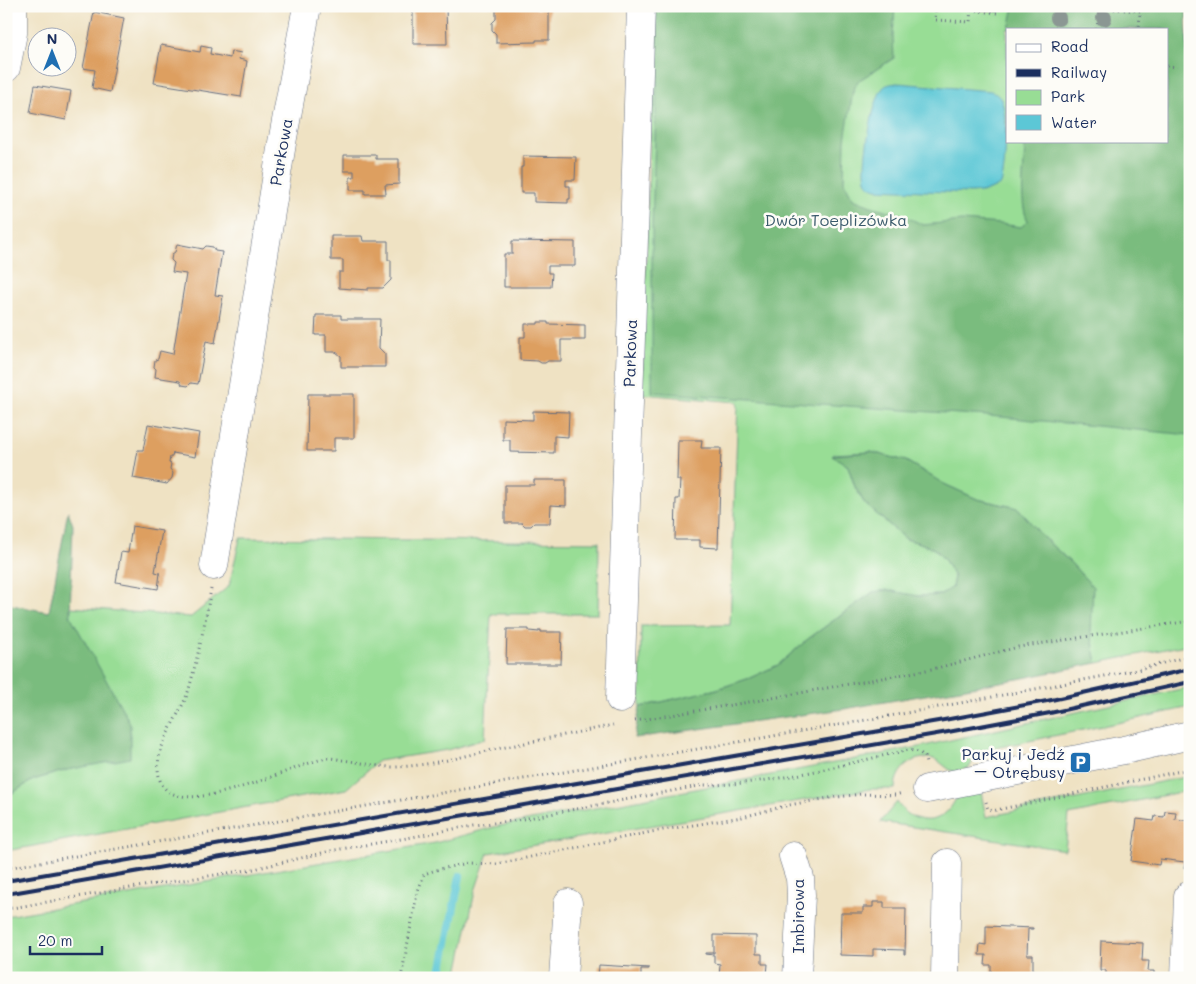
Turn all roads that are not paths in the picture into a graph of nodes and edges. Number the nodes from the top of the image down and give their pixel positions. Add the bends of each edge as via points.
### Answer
1 (13, 6) edge
2 (307, 6) edge
3 (641, 6) edge
4 (6, 68) edge
5 (214, 566) road end
6 (621, 711) road end
7 (1190, 735) edge
8 (927, 789) road end
9 (794, 856) dead end
10 (947, 863) dead end
11 (1189, 896) edge
12 (568, 903) dead end
13 (563, 978) edge
14 (798, 978) edge
15 (945, 978) edge
16 (1185, 978) edge

1 - 4 street
2 - 5 street, Parkowa
3 - 6 street, Parkowa
7 - 8 street
9 - 14 street, Imbirowa via 801,895
10 - 15 street
11 - 16 street
12 - 13 street

